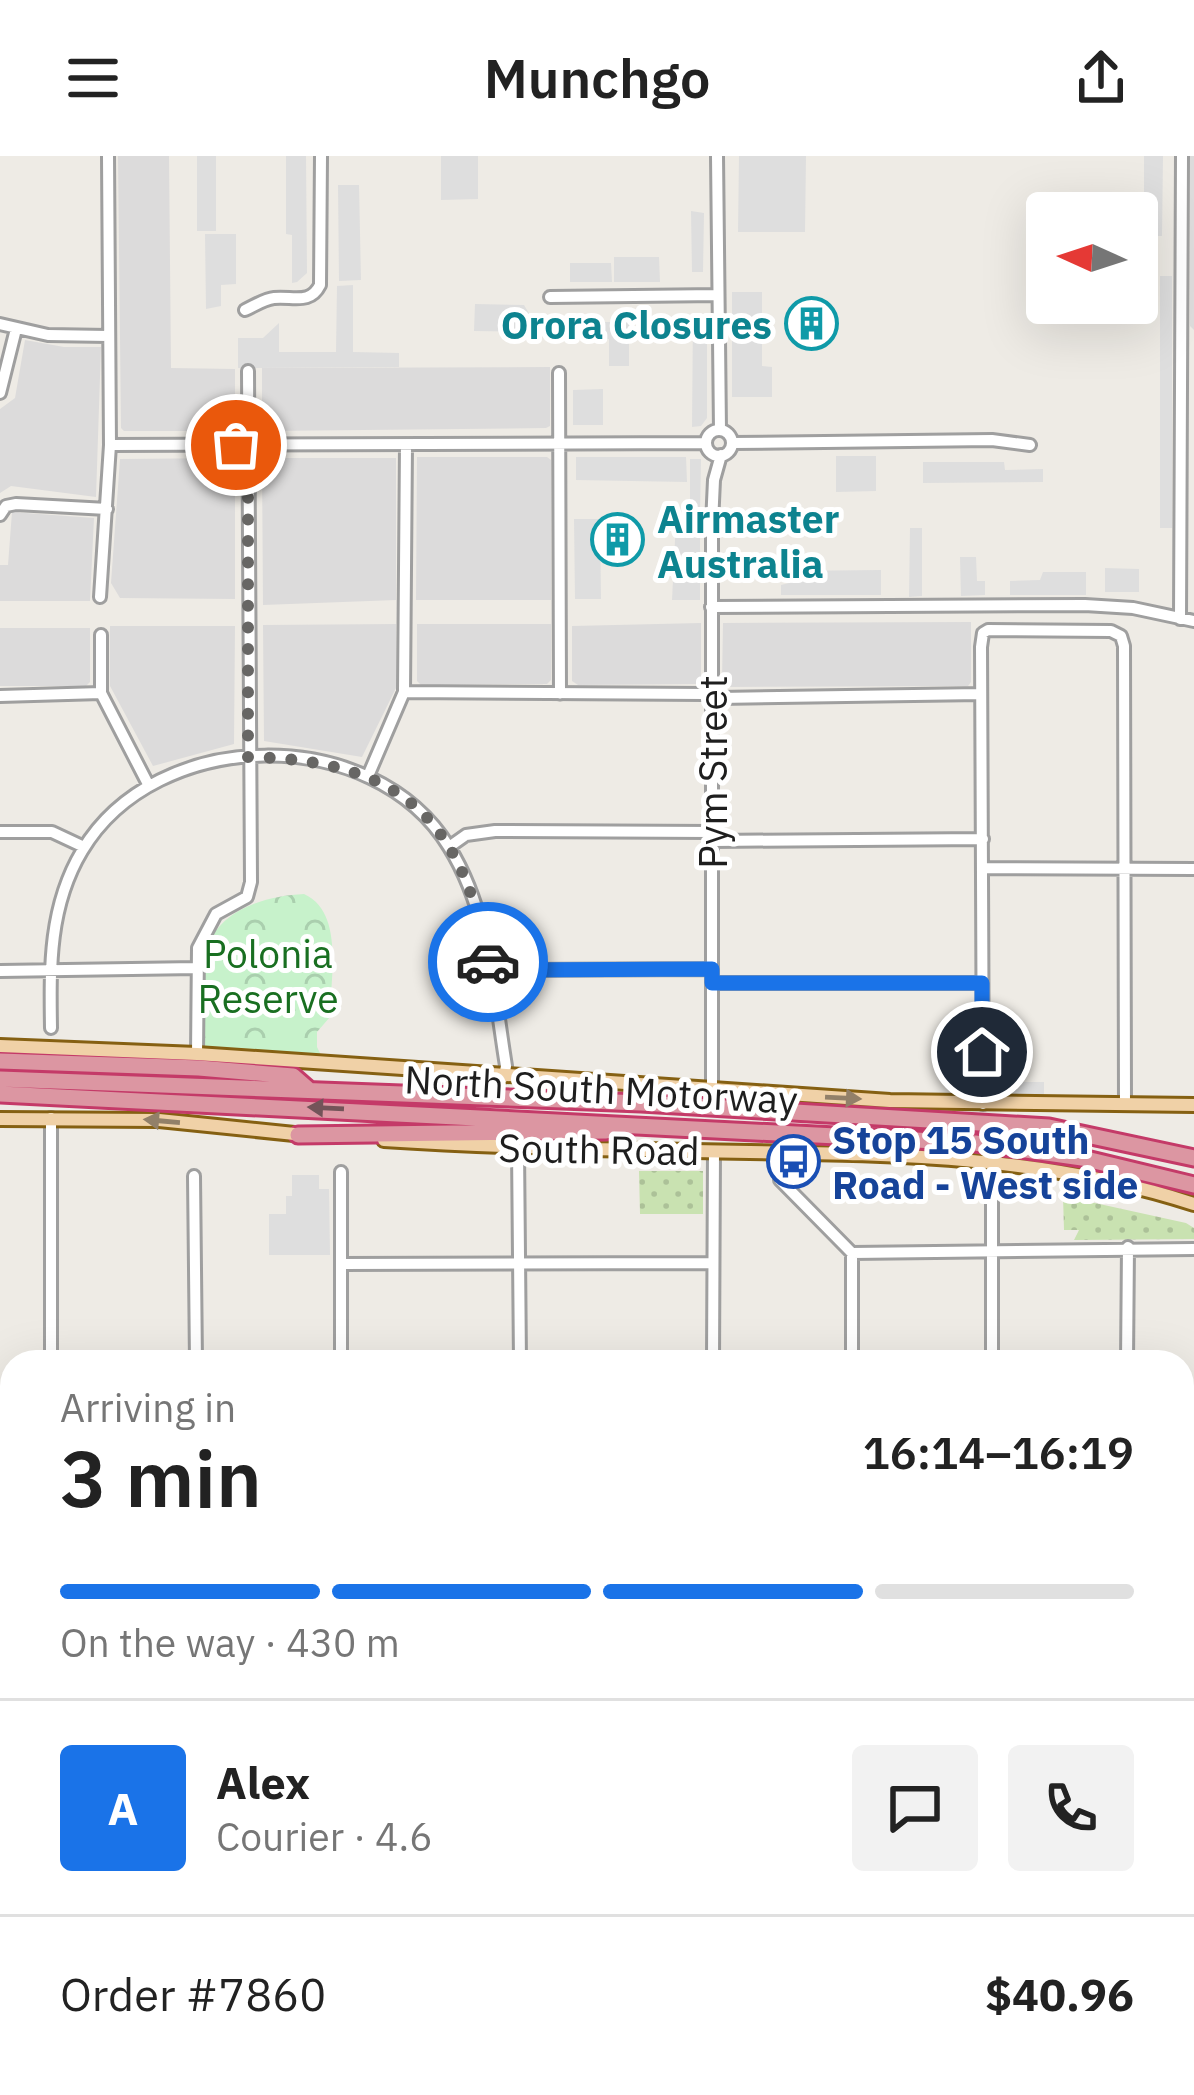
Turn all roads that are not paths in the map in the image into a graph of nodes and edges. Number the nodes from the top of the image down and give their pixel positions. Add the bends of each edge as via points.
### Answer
1 (107, 156) edge
2 (321, 156) edge
3 (717, 156) edge
4 (1182, 156) edge
5 (718, 295) junction
6 (550, 297) dead end
7 (245, 310) dead end
8 (0, 324) edge
9 (16, 329) junction
10 (108, 336) junction
11 (1188, 342) edge
12 (248, 371) dead end
13 (559, 374) dead end
14 (0, 393) edge
15 (720, 430) junction
16 (706, 442) junction
17 (559, 443) junction
18 (732, 443) junction
19 (110, 445) junction
20 (248, 445) junction
21 (406, 445) junction
22 (1030, 446) dead end
23 (722, 455) junction
24 (107, 509) junction
25 (0, 514) edge
26 (1188, 526) edge
27 (100, 597) dead end
28 (711, 607) junction
29 (1180, 619) junction
30 (1194, 621) edge
31 (101, 635) dead end
32 (404, 692) junction
33 (100, 693) junction
34 (560, 694) junction
35 (981, 694) junction
36 (0, 695) edge
37 (712, 696) junction
38 (248, 757) junction
39 (368, 776) junction
40 (149, 786) junction
41 (0, 832) edge
42 (713, 836) junction
43 (982, 839) junction
44 (84, 847) junction
45 (449, 847) junction
46 (982, 868) junction
47 (1124, 869) junction
48 (1194, 869) edge
49 (197, 968) junction
50 (50, 970) junction
51 (489, 970) junction
52 (0, 971) edge
53 (712, 976) junction
54 (982, 983) junction
55 (51, 1028) dead end
56 (0, 1046) edge
57 (197, 1054) junction
58 (0, 1061) edge
59 (504, 1077) junction
60 (0, 1078) edge
61 (309, 1090) junction
62 (712, 1090) junction
63 (0, 1094) edge
64 (983, 1104) junction
65 (1124, 1105) junction
66 (1194, 1105) edge
67 (51, 1118) junction
68 (0, 1119) edge
69 (633, 1126) junction
70 (298, 1135) junction
71 (518, 1149) junction
72 (714, 1151) junction
73 (1194, 1158) edge
74 (340, 1172) dead end
75 (194, 1176) dead end
76 (780, 1180) dead end
77 (1194, 1185) edge
78 (992, 1187) dead end
79 (1194, 1204) edge
80 (1128, 1247) junction
81 (1194, 1249) edge
82 (991, 1250) junction
83 (852, 1253) junction
84 (712, 1263) junction
85 (341, 1264) junction
86 (519, 1264) junction
87 (51, 1350) edge
88 (196, 1350) edge
89 (341, 1350) edge
90 (520, 1350) edge
91 (713, 1350) edge
92 (851, 1350) edge
93 (992, 1350) edge
94 (1127, 1350) edge

1 - 10 street
2 - 7 street via 320,285 307,298 270,298
3 - 5 street
4 - 11 street
5 - 6 street
5 - 15 street
8 - 9 street
9 - 10 street
9 - 14 street
10 - 19 street
11 - 26 street
12 - 20 street
13 - 17 street
15 - 16 street
15 - 18 street
16 - 17 street
16 - 23 street
17 - 21 street
17 - 34 street
18 - 22 street
18 - 23 street
19 - 20 street
19 - 24 street
20 - 21 street
20 - 38 street
21 - 32 street
23 - 28 street, Pym Street via 713,494
24 - 25 street via 16,504
24 - 27 street
26 - 29 street
28 - 29 street via 1085,605
28 - 37 street, Pym Street
29 - 30 street
31 - 33 street
32 - 34 street
32 - 39 street
33 - 36 street
33 - 40 street
34 - 37 street
35 - 37 street
35 - 43 street
35 - 47 street via 988,630 1121,636
37 - 42 street, Pym Street
38 - 39 street via 297,757
38 - 40 street via 198,765
38 - 49 street via 250,891 207,927
39 - 45 street via 427,818
40 - 44 street
41 - 44 street via 52,832
42 - 43 street
42 - 45 street via 495,831
42 - 53 street, Pym Street
43 - 46 street
44 - 50 street via 61,898
45 - 51 street via 478,904
46 - 47 street
46 - 54 street
47 - 48 street
47 - 65 street
49 - 50 street
49 - 57 street
50 - 52 street
50 - 55 street
51 - 53 street
51 - 59 street
53 - 54 street
53 - 62 street, Pym Street
54 - 64 street
56 - 57 main road, South Road
57 - 59 main road, South Road
58 - 61 highway via 293,1076
59 - 62 main road, South Road
60 - 61 highway, North South Motorway
61 - 73 highway, North South Motorway via 1049,1127
62 -> 64 main road, South Road
69 -> 63 highway, North South Motorway
64 - 65 main road, South Road
65 - 66 main road, South Road
67 - 68 main road, South Road
70 -> 67 main road, South Road
67 - 87 street
69 - 70 highway via 592,1134
69 - 77 highway, North South Motorway via 975,1143
70 - 71 main road, South Road
71 - 72 main road, South Road
71 - 86 street
72 - 79 main road, South Road via 992,1162
72 - 84 street
74 - 85 street
75 - 88 street
76 - 83 street
78 - 82 street
80 - 81 street
80 - 82 street
80 - 94 street
82 - 83 street
82 - 93 street
83 - 92 street
84 - 86 street
84 - 91 street
85 - 86 street
85 - 89 street
86 - 90 street

